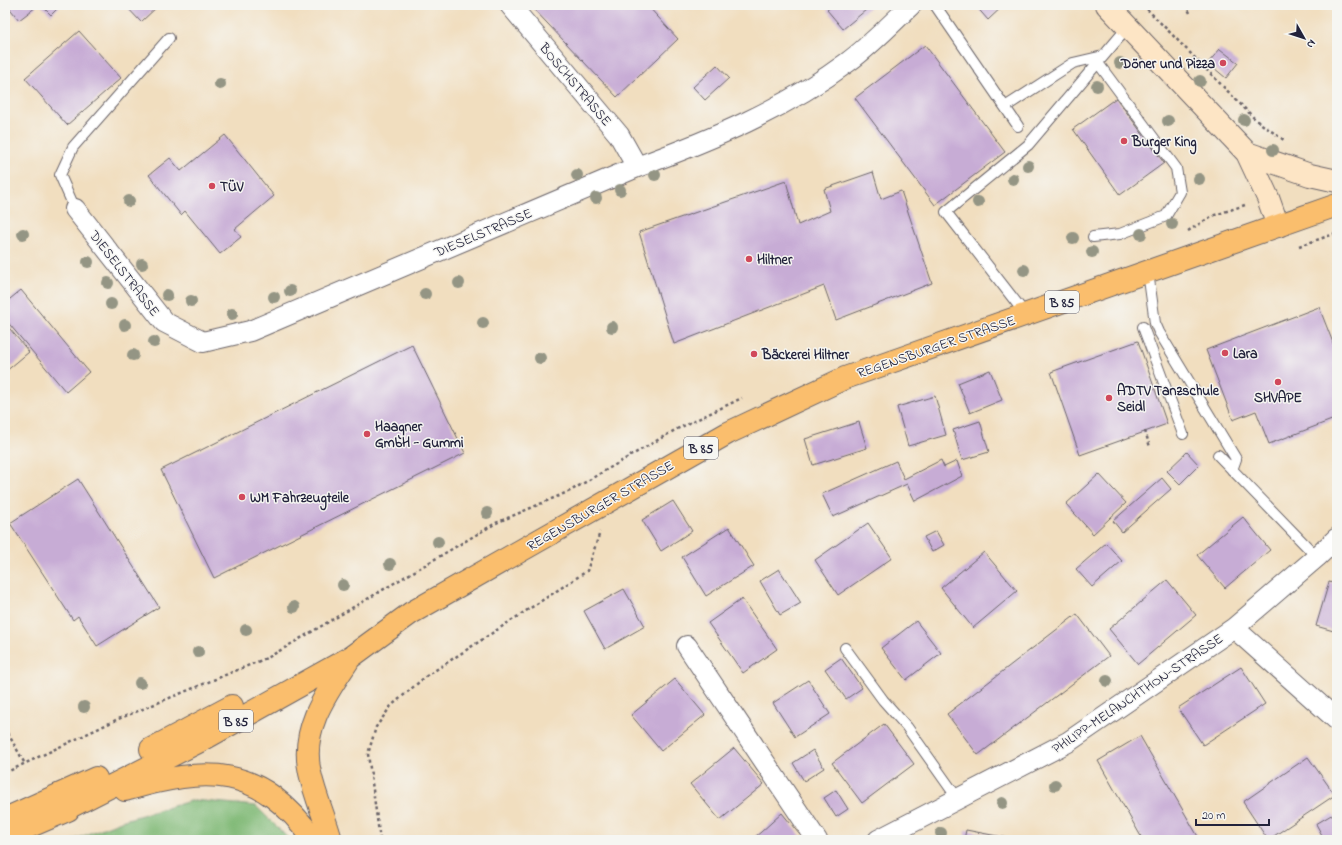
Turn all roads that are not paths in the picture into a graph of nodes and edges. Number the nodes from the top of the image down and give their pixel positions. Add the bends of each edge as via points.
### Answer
1 (510, 5) edge
2 (911, 5) edge
3 (934, 5) edge
4 (1107, 5) edge
5 (1128, 27) junction
6 (169, 38) dead end
7 (1100, 60) junction
8 (1005, 107) junction
9 (1018, 126) dead end
10 (1247, 153) junction
11 (637, 167) junction
12 (1337, 181) edge
13 (1337, 205) edge
14 (75, 209) joint
15 (1278, 226) junction
16 (1093, 237) dead end
17 (1148, 272) junction
18 (1026, 314) junction
19 (1143, 327) dead end
20 (1183, 434) dead end
21 (1218, 455) dead end
22 (1232, 470) junction
23 (1337, 538) edge
24 (1317, 557) junction
25 (411, 613) junction
26 (1234, 628) junction
27 (687, 646) dead end
28 (845, 648) dead end
29 (351, 657) junction
30 (1337, 720) edge
31 (958, 799) junction
32 (54, 815) junction
33 (5, 819) edge
34 (901, 835) edge
35 (5, 837) edge
36 (314, 840) edge
37 (331, 840) edge
38 (817, 840) edge
39 (878, 840) edge

1 - 11 street, BOSCHSTRASSE via 619,135
2 - 11 street, DIESELSTRASSE via 849,62 793,99 696,145
3 - 8 lane
4 - 5 street
5 - 7 lane
5 - 10 street
6 - 14 lane via 73,147 60,175
7 - 8 lane via 1073,64
7 - 16 lane via 1176,168 1180,192 1166,216 1120,234
7 - 18 lane via 1028,145 946,212
8 - 9 lane
10 - 12 street via 1310,175
10 - 15 street
11 - 14 street, DIESELSTRASSE via 250,331 203,342 164,322
13 - 15 main road, REGENSBURGER STRASSE / B 85
15 - 17 main road, REGENSBURGER STRASSE / B 85
17 - 18 main road, REGENSBURGER STRASSE / B 85
17 - 22 lane via 1155,323 1236,459
18 - 25 main road, REGENSBURGER STRASSE / B 85 via 845,378 728,433
19 - 20 lane
21 - 22 lane
22 - 24 lane
23 - 24 street, PHILIPP-MELANCHTHON-STRASSE
24 - 26 street, PHILIPP-MELANCHTHON-STRASSE
25 - 29 main road, REGENSBURGER STRASSE / B 85
25 - 33 main road, B 85 via 343,645 88,782
26 - 30 street
26 - 31 street, PHILIPP-MELANCHTHON-STRASSE via 1068,742
27 - 38 street
28 - 31 lane via 883,700 907,727
29 - 32 main road, REGENSBURGER STRASSE / B 85 via 204,739
29 - 37 main road via 316,710 308,738 309,772
31 - 34 street, PHILIPP-MELANCHTHON-STRASSE
32 - 35 main road, B 85
32 - 36 main road via 161,780 199,774 234,777 264,790 285,805
34 - 39 street, PHILIPP-MELANCHTHON-STRASSE

